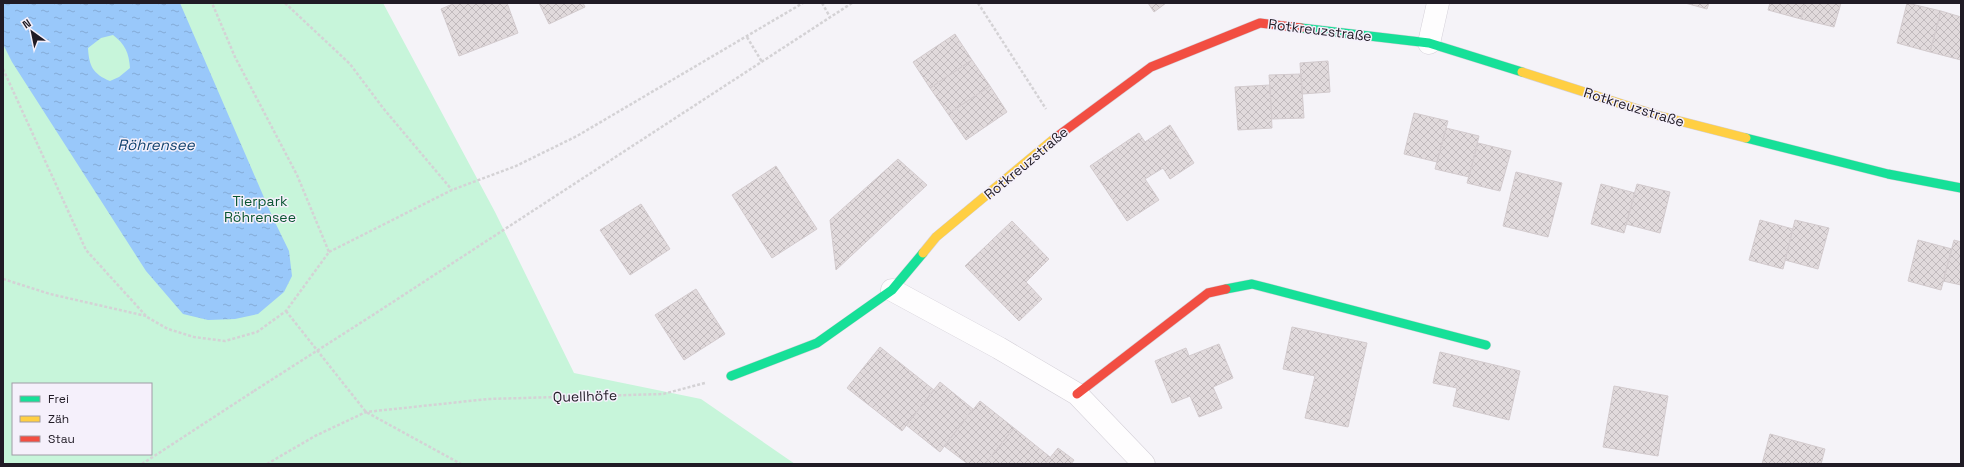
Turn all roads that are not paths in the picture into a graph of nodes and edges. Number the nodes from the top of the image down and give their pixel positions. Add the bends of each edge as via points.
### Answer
1 (1438, 3) edge
2 (1429, 43) junction
3 (1961, 188) edge
4 (892, 290) junction
5 (1486, 345) dead end
6 (731, 376) road end
7 (1077, 394) junction
8 (1144, 464) edge

1 - 2 street
2 - 3 street, Rotkreuzstraße via 1656,115 1888,174
2 - 4 street, Rotkreuzstraße via 1260,23 1151,67 1061,133 936,238
4 - 6 street via 817,343
4 - 7 street
5 - 7 street via 1252,284 1208,292
7 - 8 street

